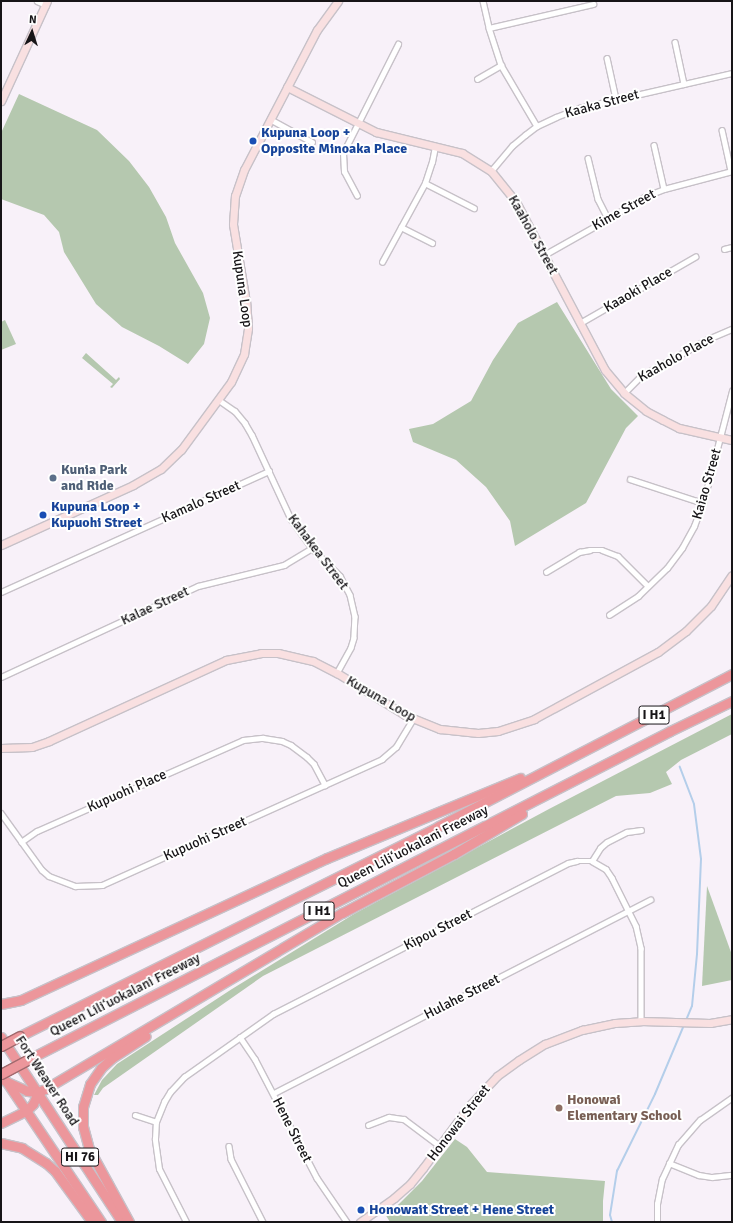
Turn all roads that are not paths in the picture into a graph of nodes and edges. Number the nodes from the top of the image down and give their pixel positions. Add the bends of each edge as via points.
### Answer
1 (37, 1) edge
2 (338, 1) edge
3 (483, 1) edge
4 (46, 3) edge
5 (593, 4) dead end
6 (489, 28) junction
7 (675, 42) dead end
8 (398, 44) dead end
9 (607, 58) dead end
10 (501, 65) junction
11 (732, 73) edge
12 (477, 79) dead end
13 (684, 84) junction
14 (288, 87) junction
15 (616, 99) junction
16 (1, 101) edge
17 (270, 120) junction
18 (357, 123) junction
19 (537, 126) junction
20 (722, 130) dead end
21 (312, 142) dead end
22 (654, 145) dead end
23 (435, 146) junction
24 (588, 158) dead end
25 (492, 171) junction
26 (732, 171) edge
27 (425, 183) junction
28 (664, 189) junction
29 (356, 196) dead end
30 (474, 208) dead end
31 (608, 219) junction
32 (401, 227) junction
33 (432, 243) dead end
34 (732, 247) edge
35 (724, 249) dead end
36 (544, 255) junction
37 (695, 257) dead end
38 (382, 262) dead end
39 (580, 323) junction
40 (732, 329) edge
41 (732, 391) edge
42 (624, 393) junction
43 (219, 400) junction
44 (720, 438) junction
45 (731, 442) edge
46 (269, 470) junction
47 (630, 479) dead end
48 (703, 503) junction
49 (1, 545) edge
50 (312, 548) junction
51 (546, 572) dead end
52 (732, 575) edge
53 (648, 586) junction
54 (1, 592) edge
55 (609, 615) dead end
56 (337, 673) junction
57 (732, 674) edge
58 (1, 676) edge
59 (732, 701) edge
60 (413, 719) junction
61 (1, 748) edge
62 (577, 755) junction
63 (608, 764) junction
64 (325, 785) junction
65 (1, 814) edge
66 (641, 830) dead end
67 (21, 842) junction
68 (592, 861) junction
69 (650, 900) dead end
70 (629, 911) junction
71 (196, 1001) junction
72 (1, 1004) edge
73 (732, 1019) edge
74 (641, 1021) junction
75 (1, 1037) edge
76 (240, 1037) junction
77 (1, 1046) edge
78 (2, 1076) edge
79 (38, 1092) junction
80 (274, 1094) junction
81 (732, 1098) edge
82 (26, 1111) junction
83 (136, 1115) dead end
84 (156, 1122) junction
85 (1, 1123) edge
86 (368, 1125) dead end
87 (1, 1143) edge
88 (229, 1146) dead end
89 (440, 1146) junction
90 (669, 1163) junction
91 (732, 1175) edge
92 (92, 1222) edge
93 (101, 1222) edge
94 (122, 1222) edge
95 (129, 1222) edge
96 (186, 1222) edge
97 (263, 1222) edge
98 (347, 1222) edge
99 (360, 1222) edge
100 (657, 1222) edge

1 - 4 street
2 - 14 street, Kupuna Loop via 317,30
3 - 6 street
4 - 16 street
5 - 6 street
6 - 10 street
7 - 13 street
8 - 18 street
9 - 15 street
10 - 12 street
10 - 19 street
11 - 13 street, Kaaka Street
13 - 15 street, Kaaka Street
14 - 17 street, Kupuna Loop
14 - 18 street, Kaaholo Street
15 - 19 street, Kaaka Street via 579,108
17 - 21 street
17 - 43 street, Kupuna Loop via 244,170 235,196 233,224 247,309 248,336 239,367
18 - 23 street, Kaaholo Street via 392,138
18 - 29 street via 345,147 343,160 346,178
19 - 25 street, Kaaka Street via 512,146
20 - 26 street
22 - 28 street
23 - 25 street, Kaaholo Street via 462,153
23 - 27 street
24 - 31 street via 598,199
25 - 36 street, Kaaholo Street via 516,202
26 - 28 street, Kime Street
27 - 30 street
27 - 32 street
28 - 31 street, Kime Street via 646,196
31 - 36 street, Kime Street
32 - 33 street
32 - 38 street
34 - 35 street
36 - 39 street, Kaaholo Street
37 - 39 street, Kaaoki Place
39 - 42 street, Kaaholo Street via 605,370
40 - 42 street, Kaaholo Place via 708,339 641,376
41 - 44 street, Kaiao Street
42 - 44 street, Kaaholo Street via 642,408 680,428
43 - 46 street, Kahakea Street via 235,411 245,423
43 - 49 street, Kupuna Loop via 181,450 149,477
44 - 45 street, Kaaholo Street
44 - 48 street, Kaiao Street
46 - 50 street, Kahakea Street via 291,519
46 - 54 street, Kamalo Street
47 - 48 street
48 - 53 street, Kaiao Street via 682,548 667,568
50 - 56 street, Kahakea Street via 340,576 354,606 354,638
50 - 58 street, Kalae Street via 284,565 198,586
51 - 53 street via 579,552 602,550 618,556
52 - 60 street, Kupuna Loop via 711,606 686,631 658,652 534,718 498,731 478,733 440,729
53 - 55 street, Kaiao Street via 638,596
56 - 60 street, Kupuna Loop
56 - 61 street, Kupuna Loop via 296,656 261,653 243,655 226,660 49,741 32,746
57 - 62 highway, Queen Liliʻuokalani Freeway / I H1
59 - 63 highway, Queen Liliʻuokalani Freeway / I H1
60 - 64 street, Kupuohi Street via 402,740 390,754 374,764
62 - 72 highway via 327,858 21,1000
62 - 77 highway, Queen Liliʻuokalani Freeway / I H1, bridge
63 - 71 highway via 454,854 342,913
63 - 78 highway, Queen Liliʻuokalani Freeway / I H1, bridge via 31,1058
64 - 67 street, Kupuohi Street via 111,882 93,887 75,886 49,876
64 - 67 street, Kupuohi Place via 314,764 300,750 277,740 253,738 234,743 37,831
65 - 67 street, Kupuohi Street
66 - 68 street via 627,832 607,842
68 - 70 street via 606,869
68 - 76 street, Kipou Street via 577,860 554,870 273,1014
69 - 70 street, Hulahe Street
70 - 74 street via 641,942
70 - 80 street, Hulahe Street
71 - 79 highway
71 - 95 highway via 112,1058 95,1077 86,1096 83,1118 86,1141
73 - 74 street, Honowai Street via 698,1023
74 - 89 street, Honowai Street via 582,1030 557,1038 530,1052 508,1067 480,1093
75 - 79 highway, Fort Weaver Road / HI 76
76 - 80 street, Hene Street
76 - 84 street, Kipou Street via 184,1077 170,1092
78 - 79 highway via 27,1092
78 - 82 highway, HI 76
79 - 82 highway via 33,1104
79 - 94 highway, Fort Weaver Road / HI 76
80 - 98 street, Hene Street via 310,1164
81 - 90 street via 700,1120 678,1145
82 - 85 highway
82 - 93 highway, HI 76
83 - 84 street
84 - 96 street, Kipou Street via 155,1139 159,1169
86 - 89 street via 389,1117 404,1119
87 - 92 highway via 22,1148 46,1162
88 - 97 street via 231,1159
89 - 99 street, Honowai Street via 410,1184
90 - 91 street via 699,1175
90 - 100 street via 658,1194

